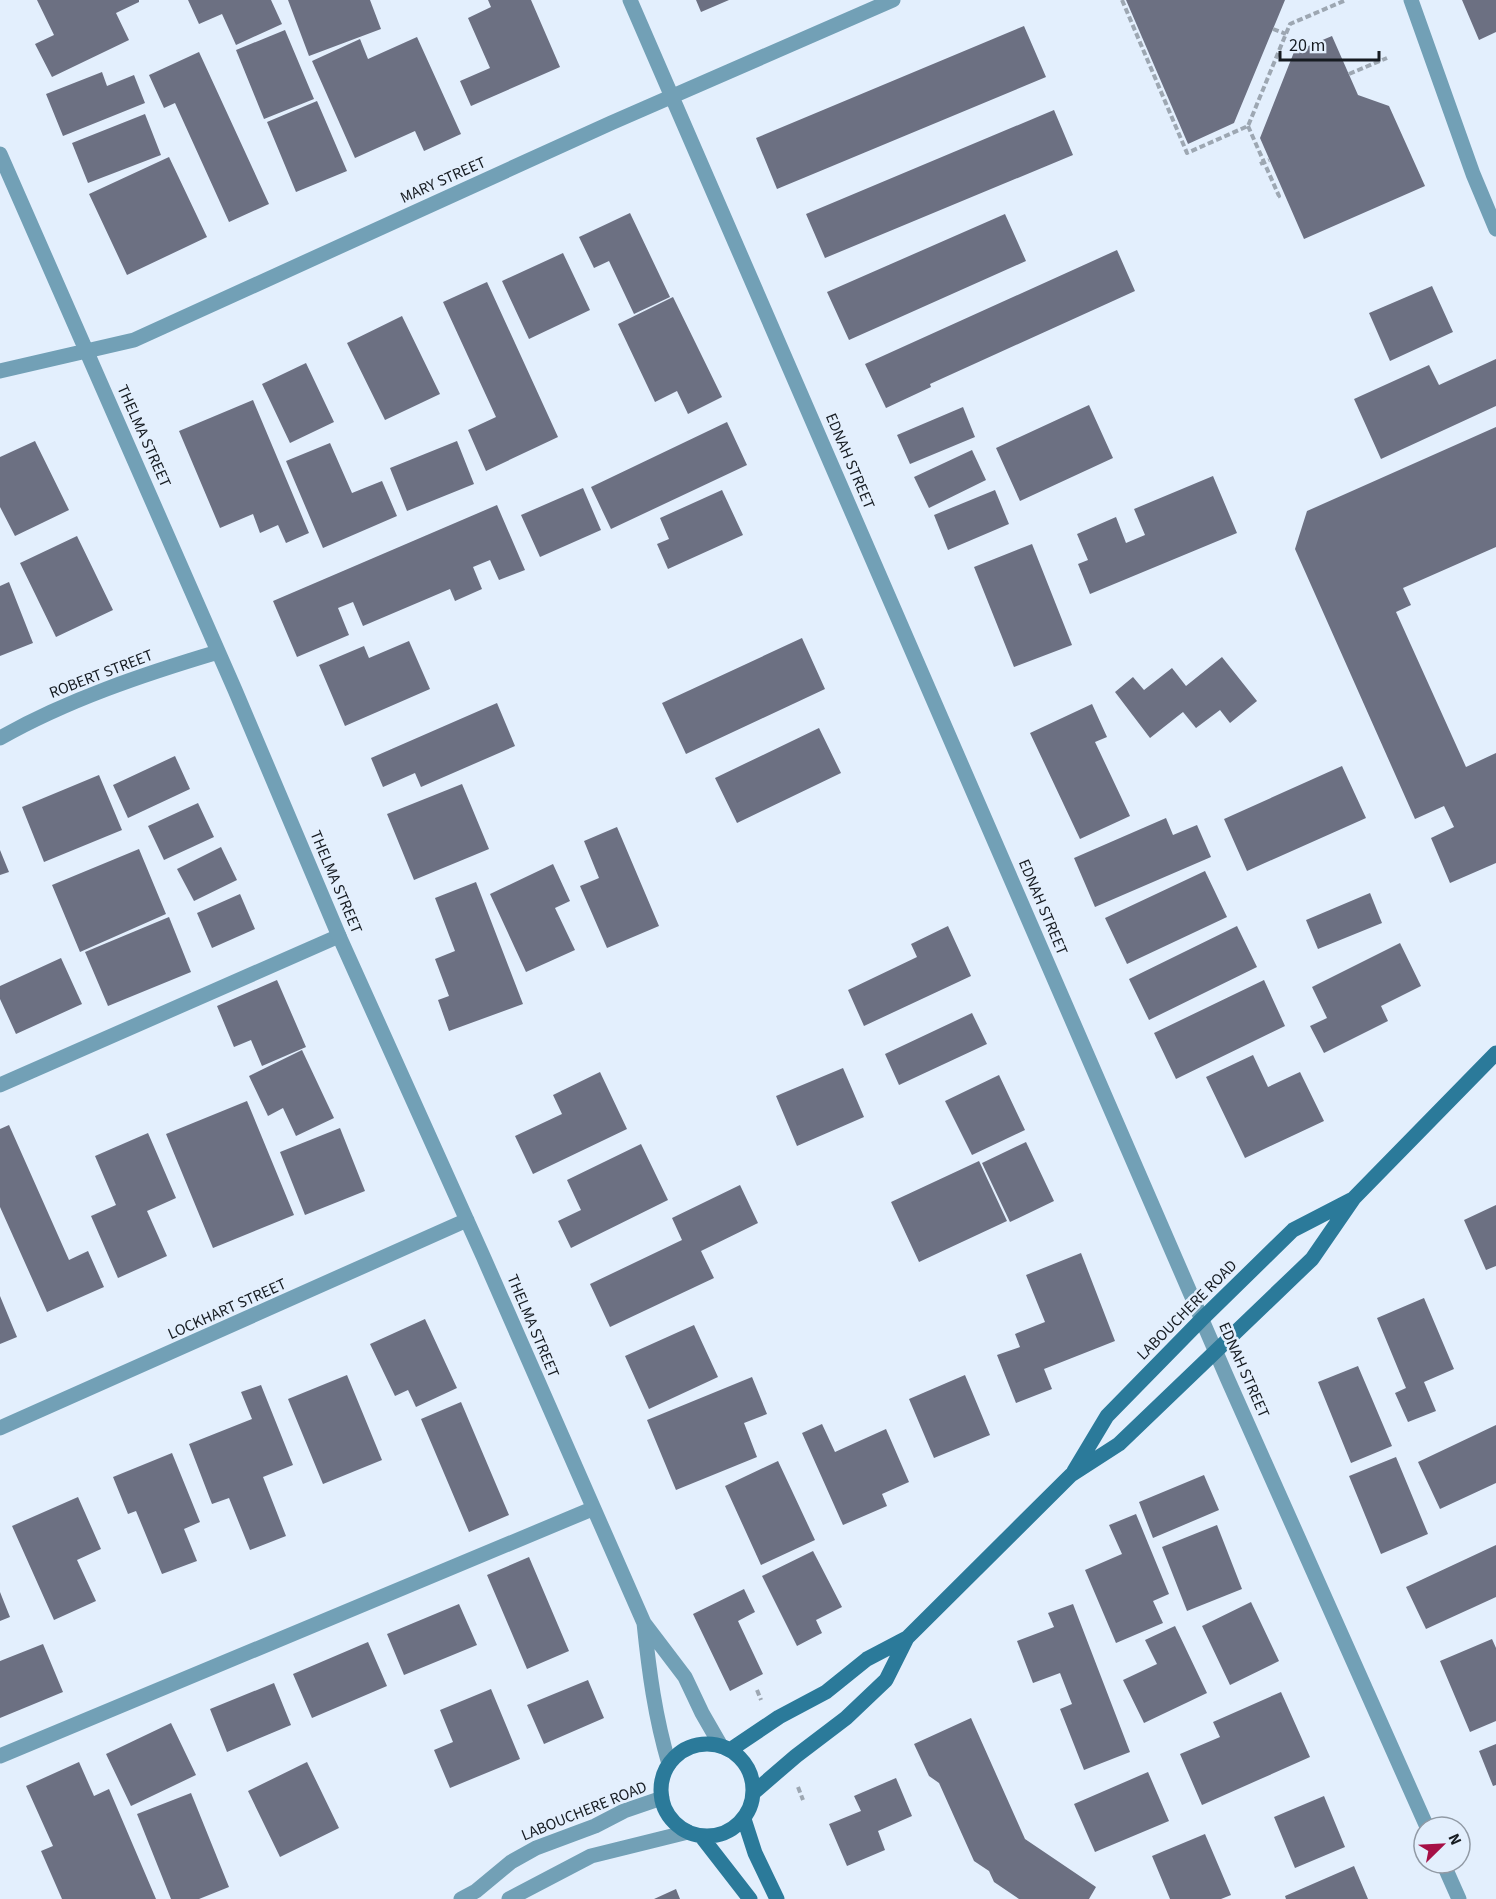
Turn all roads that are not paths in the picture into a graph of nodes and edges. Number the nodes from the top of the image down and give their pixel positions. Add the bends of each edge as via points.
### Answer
1 (630, 0) edge
2 (893, 0) edge
3 (1410, 0) edge
4 (673, 96) junction
5 (0, 154) edge
6 (1496, 229) edge
7 (88, 352) junction
8 (0, 371) edge
9 (218, 652) junction
10 (0, 738) edge
11 (339, 936) junction
12 (1496, 1053) edge
13 (0, 1085) edge
14 (1354, 1198) junction
15 (467, 1220) junction
16 (1202, 1319) junction
17 (1216, 1352) junction
18 (0, 1428) edge
19 (1071, 1475) junction
20 (592, 1509) junction
21 (644, 1623) junction
22 (908, 1638) junction
23 (725, 1748) junction
24 (0, 1756) edge
25 (669, 1764) junction
26 (753, 1792) junction
27 (662, 1798) junction
28 (1422, 1815) edge
29 (744, 1819) junction
30 (695, 1834) junction
31 (1448, 1875) edge
32 (461, 1899) edge
33 (509, 1899) edge
34 (750, 1899) edge
35 (777, 1899) edge
36 (1459, 1899) edge

1 - 4 street, EDNAH STREET
2 - 4 street, MARY STREET
3 - 6 street
4 - 7 street, MARY STREET via 134,340
4 - 16 street, EDNAH STREET
5 - 7 street, THELMA STREET
7 - 8 street, MARY STREET
7 - 9 street, THELMA STREET
9 - 10 street, ROBERT STREET via 88,697 35,718
9 - 11 street, THELMA STREET
11 - 13 street
11 - 15 street, THELMA STREET
12 - 14 main road, LABOUCHERE ROAD
14 - 16 main road, LABOUCHERE ROAD via 1293,1230
14 - 17 main road, LABOUCHERE ROAD via 1312,1259
15 - 18 street, LOCKHART STREET
15 - 20 street, THELMA STREET
16 - 17 street, EDNAH STREET
16 - 19 main road, LABOUCHERE ROAD via 1107,1416
17 - 19 main road, LABOUCHERE ROAD via 1119,1444
17 - 28 street, EDNAH STREET
19 - 22 main road, LABOUCHERE ROAD
20 - 21 street, THELMA STREET
20 - 24 street
21 - 23 street, THELMA STREET via 685,1677
21 - 25 street, THELMA STREET via 652,1694
22 - 23 main road, LABOUCHERE ROAD via 867,1659 826,1692
22 - 26 main road, LABOUCHERE ROAD via 886,1680 846,1718
23 - 25 main road via 692,1746
23 - 26 main road via 748,1768
25 - 27 main road
26 - 29 main road
27 - 30 main road via 676,1824
27 - 32 street, LABOUCHERE ROAD via 536,1848
29 - 30 main road via 717,1836
29 - 35 main road
30 - 33 street via 591,1857
30 - 34 main road
31 - 36 street

